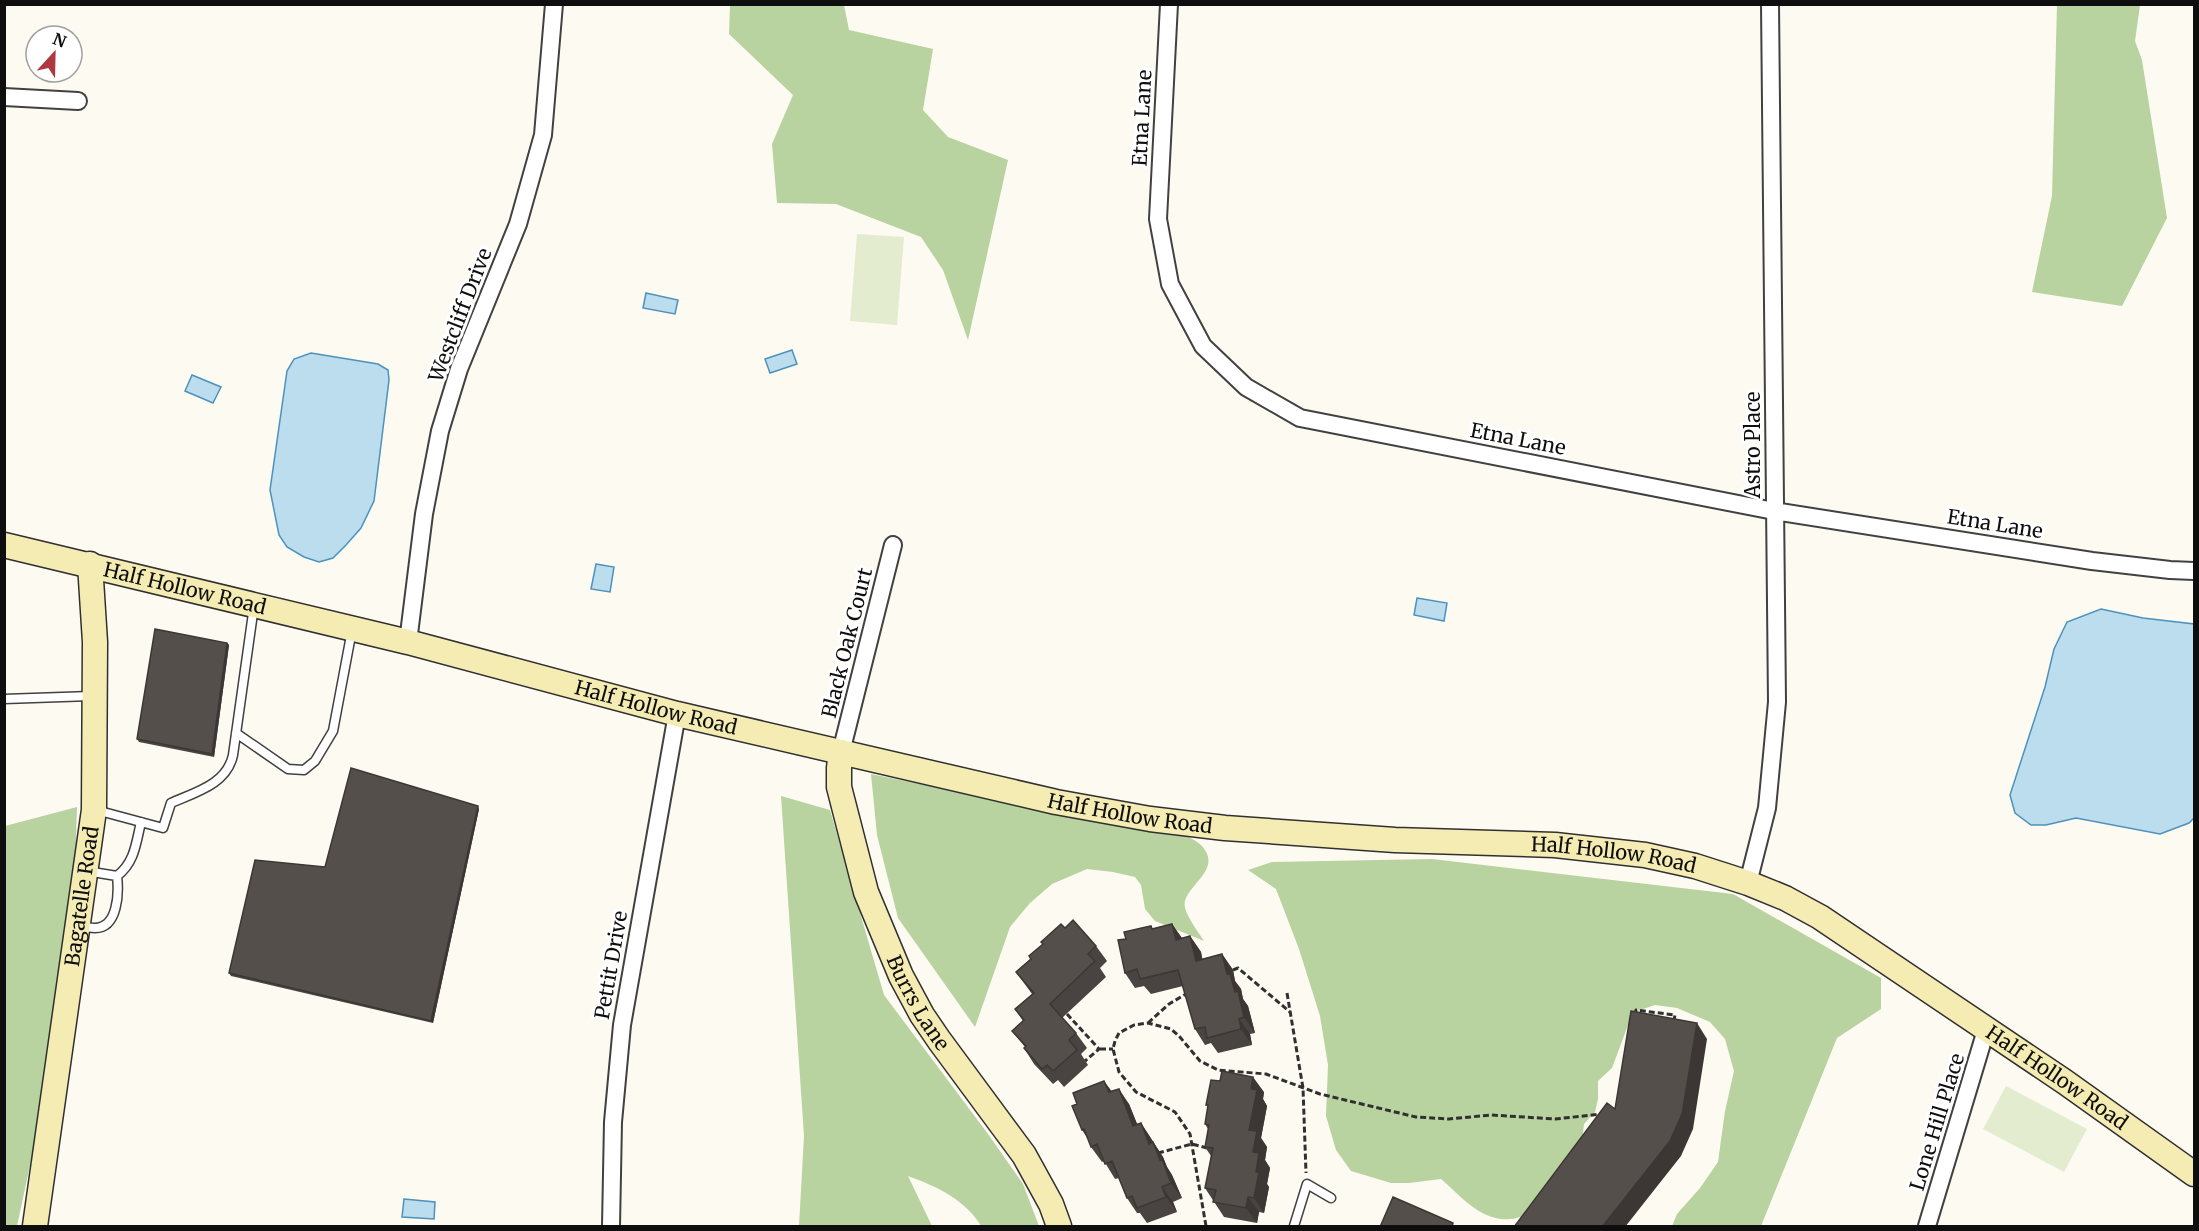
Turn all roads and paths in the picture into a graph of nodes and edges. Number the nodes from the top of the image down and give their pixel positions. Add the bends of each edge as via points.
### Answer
1 (554, 4) edge
2 (1169, 4) edge
3 (1770, 4) edge
4 (4, 97) edge
5 (78, 101) dead end
6 (1774, 511) junction
7 (4, 545) edge
8 (893, 545) dead end
9 (90, 564) junction
10 (2194, 571) edge
11 (254, 605) junction
12 (352, 629) junction
13 (408, 642) junction
14 (95, 696) junction
15 (4, 699) edge
16 (676, 714) junction
17 (236, 734) junction
18 (842, 752) junction
19 (94, 810) junction
20 (141, 822) junction
21 (86, 870) junction
22 (117, 876) junction
23 (1748, 883) junction
24 (78, 926) junction
25 (1233, 970) dead end
26 (1190, 992) edge
27 (1287, 993) dead end
28 (1291, 1013) junction
29 (1067, 1014) edge
30 (1674, 1020) edge
31 (1634, 1021) edge
32 (1148, 1023) junction
33 (1986, 1029) junction
34 (1099, 1049) junction
35 (1113, 1049) junction
36 (1085, 1061) dead end
37 (1303, 1088) junction
38 (1608, 1113) edge
39 (1192, 1144) junction
40 (1209, 1149) edge
41 (1157, 1153) edge
42 (2194, 1174) edge
43 (1306, 1184) junction
44 (1331, 1198) dead end
45 (35, 1227) edge
46 (611, 1227) edge
47 (1059, 1227) edge
48 (1206, 1227) edge
49 (1294, 1227) edge
50 (1927, 1227) edge

1 - 13 street, Westcliff Drive via 543,135 518,224 459,369 440,431 424,514
2 - 6 street, Etna Lane via 1158,219 1170,284 1203,346 1246,387 1300,418
3 - 6 street, Astro Place
4 - 5 street
6 - 10 street, Etna Lane via 2092,561
6 - 23 street, Astro Place via 1777,702 1767,808
7 - 9 main road, Half Hollow Road
8 - 18 street, Black Oak Court
9 - 11 main road, Half Hollow Road
9 - 14 main road, Bagatelle Road
11 - 12 main road, Half Hollow Road
11 - 17 lane
12 - 13 main road, Half Hollow Road
12 - 17 lane via 333,731 315,762 304,770 288,769
13 - 16 main road, Half Hollow Road
14 - 15 lane
14 - 19 main road, Bagatelle Road
16 - 18 main road, Half Hollow Road
16 - 46 street, Pettit Drive via 622,1025 613,1122
17 - 20 lane via 226,773 208,787 171,803 163,828
18 - 23 main road, Half Hollow Road via 1056,802 1150,819 1383,840 1566,846 1645,855
18 - 47 main road, Burrs Lane via 839,787 866,892 901,976 927,1024 1024,1155
19 - 20 lane
19 - 21 main road, Bagatelle Road
20 - 22 lane via 133,859
21 - 22 lane
21 - 24 main road, Bagatelle Road
22 - 24 lane via 119,892 112,917 97,928
23 - 33 main road, Half Hollow Road via 1820,918
24 - 45 main road, Bagatelle Road
25 - 28 path via 1238,968
26 - 32 path
27 - 28 path
28 - 37 path
29 - 34 path
30 - 31 path via 1675,1015 1636,1010
32 - 35 path via 1119,1033
32 - 37 path via 1171,1029 1208,1066 1266,1074
33 - 42 main road, Half Hollow Road
33 - 50 street, Lone Hill Place
34 - 35 path
34 - 36 path
35 - 39 path via 1119,1072 1136,1092 1174,1112 1190,1134
37 - 38 path via 1433,1119 1491,1115 1555,1119
37 - 43 path
39 - 40 path
39 - 41 path
39 - 48 path
43 - 44 lane
43 - 49 lane

